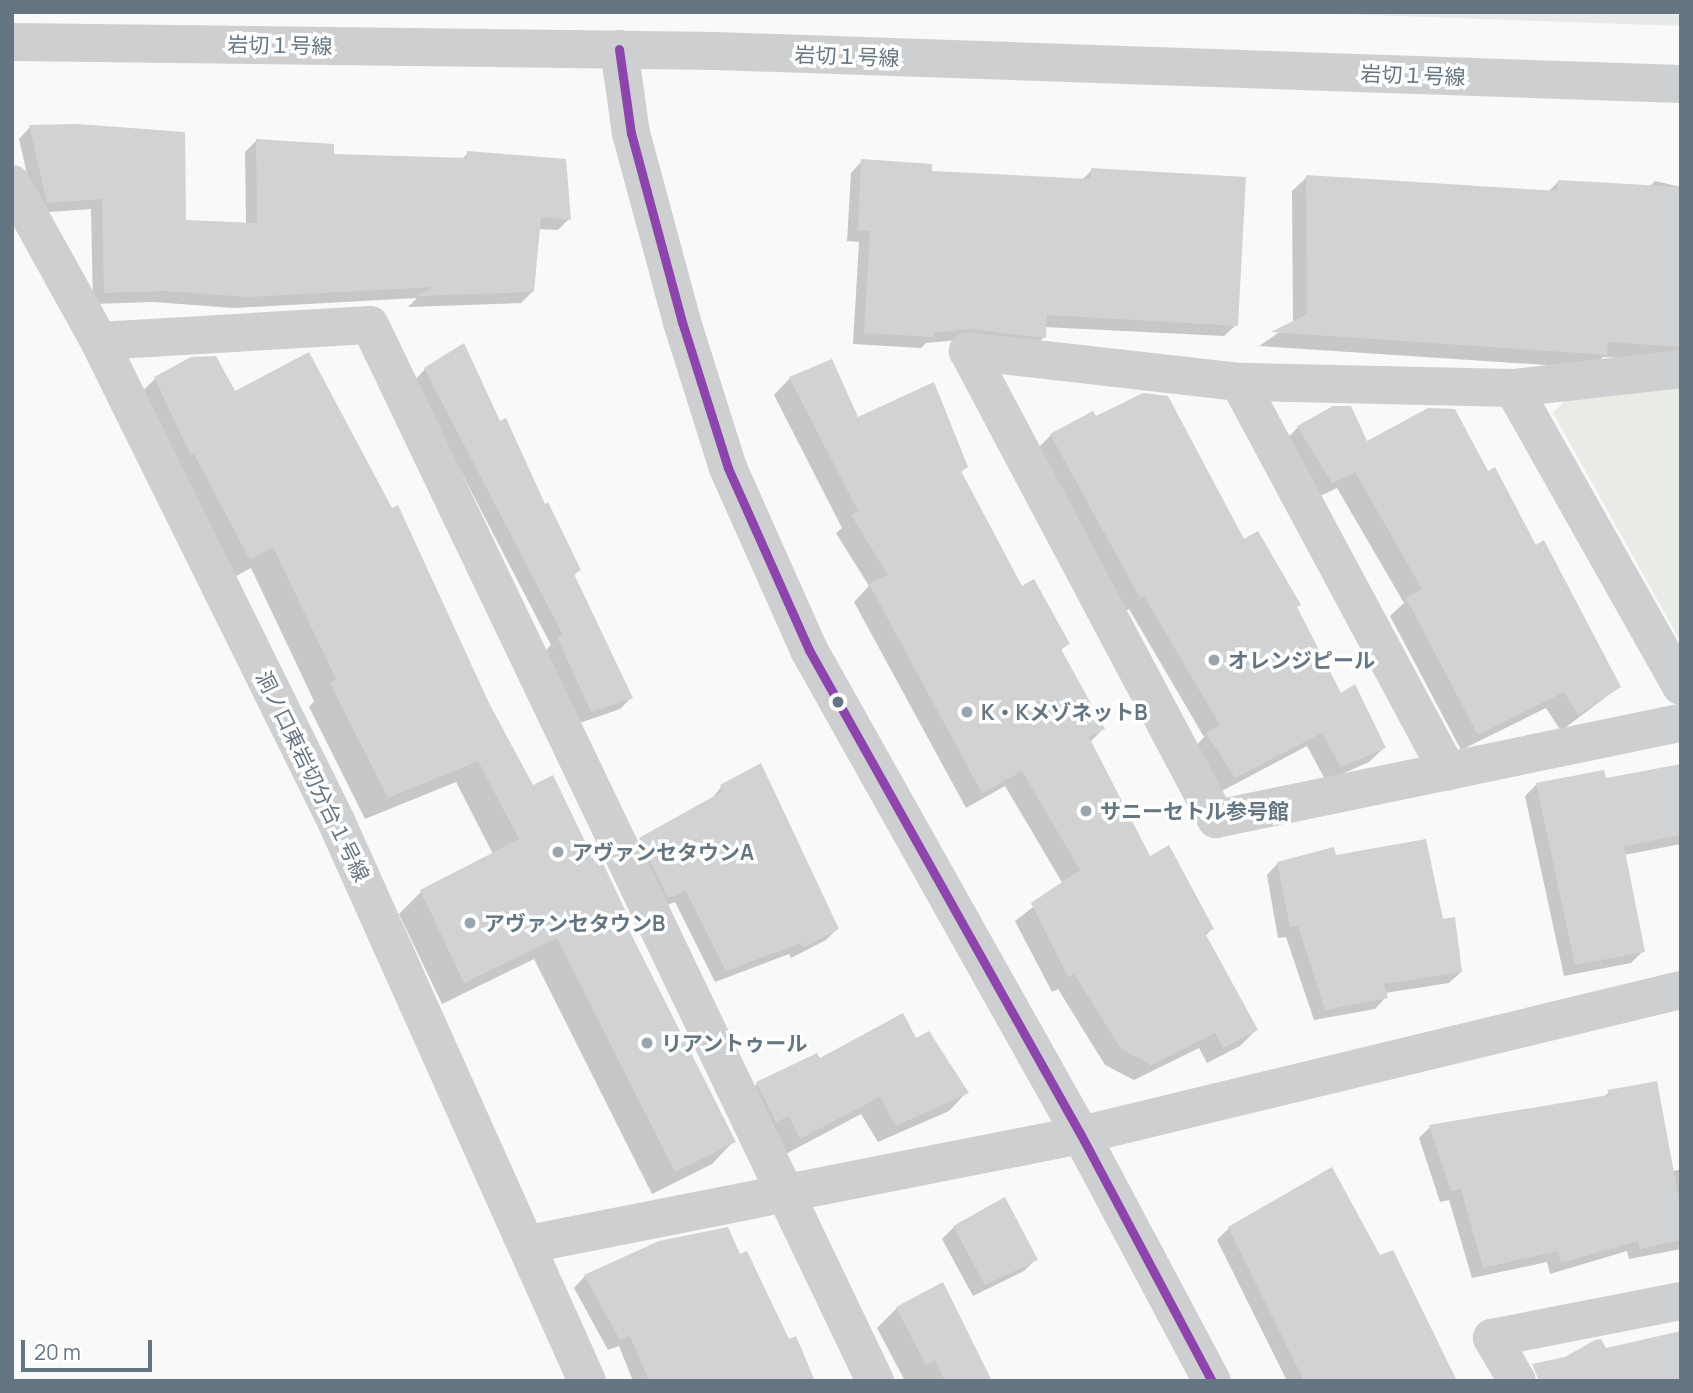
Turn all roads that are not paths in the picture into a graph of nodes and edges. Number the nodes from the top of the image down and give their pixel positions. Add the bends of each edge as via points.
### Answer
1 (12, 41) edge
2 (619, 50) junction
3 (1681, 84) edge
4 (12, 184) edge
5 (99, 341) junction
6 (1681, 369) edge
7 (1239, 382) junction
8 (1513, 388) junction
9 (1681, 686) edge
10 (1681, 723) edge
11 (1448, 771) junction
12 (1681, 989) edge
13 (1081, 1135) junction
14 (784, 1194) junction
15 (529, 1244) junction
16 (1681, 1301) edge
17 (587, 1381) edge
18 (875, 1381) edge
19 (1212, 1381) edge
20 (1517, 1381) edge

1 - 2 street, 岩切１号線
2 - 3 street, 岩切１号線
2 - 13 street via 634,145 728,468 809,650
4 - 5 street, 洞ノ口東岩切分台１号線
5 - 14 street via 370,325
5 - 15 street, 洞ノ口東岩切分台１号線 via 337,821
6 - 8 street
7 - 8 street
7 - 11 street
7 - 11 street via 968,351 1216,818
8 - 9 street
10 - 11 street
12 - 13 street
13 - 14 street
13 - 19 street
14 - 15 street
14 - 18 street
15 - 17 street, 洞ノ口東岩切分台１号線
16 - 20 street via 1492,1338

